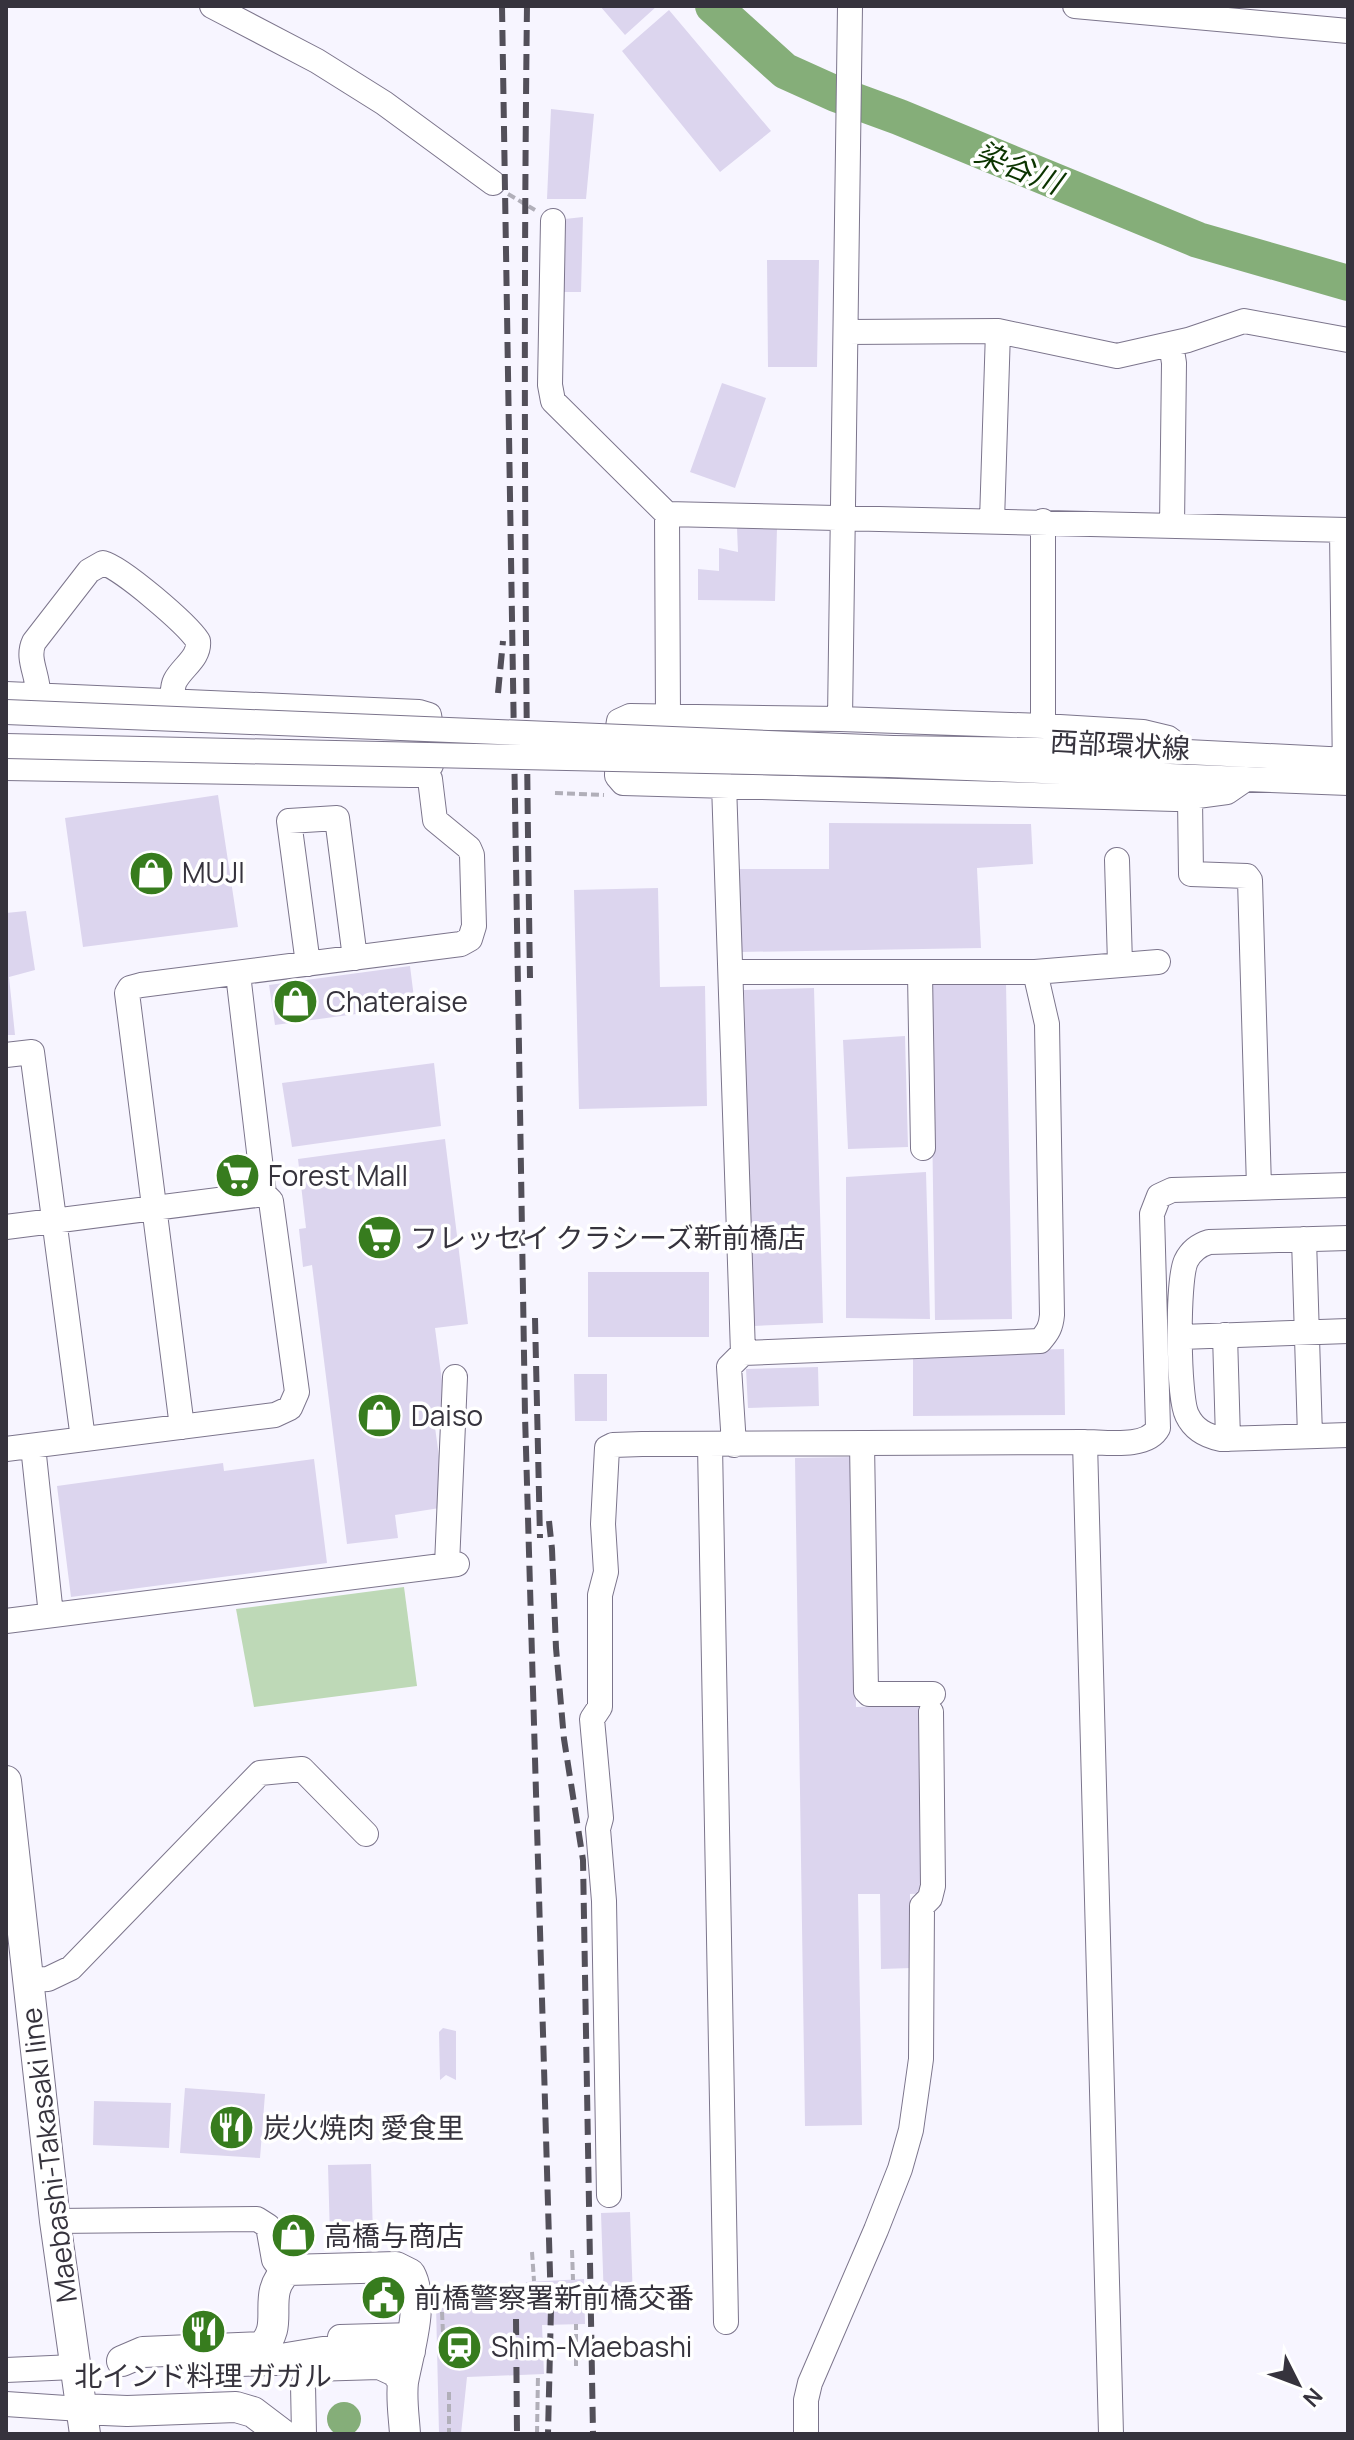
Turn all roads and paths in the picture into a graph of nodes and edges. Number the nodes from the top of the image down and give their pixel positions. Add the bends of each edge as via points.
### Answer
1 (212, 6) edge
2 (850, 6) edge
3 (1091, 7) edge
4 (1348, 31) edge
5 (493, 183) joint
6 (553, 221) joint
7 (998, 331) junction
8 (847, 332) junction
9 (1348, 340) edge
10 (1171, 344) junction
11 (667, 514) junction
12 (844, 517) junction
13 (992, 521) junction
14 (1043, 521) junction
15 (1172, 526) junction
16 (1345, 530) edge
17 (6, 694) edge
18 (38, 695) junction
19 (172, 701) junction
20 (6, 712) edge
21 (668, 717) junction
22 (840, 719) junction
23 (1043, 726) junction
24 (6, 746) edge
25 (1187, 752) junction
26 (891, 756) junction
27 (6, 768) edge
28 (425, 771) junction
29 (1346, 772) edge
30 (1243, 781) junction
31 (724, 784) junction
32 (1190, 799) junction
33 (1117, 860) dead end
34 (355, 958) junction
35 (1158, 962) dead end
36 (308, 964) junction
37 (1120, 964) junction
38 (731, 972) junction
39 (1035, 972) junction
40 (238, 974) junction
41 (920, 974) junction
42 (6, 1055) edge
43 (923, 1148) dead end
44 (1348, 1185) edge
45 (1259, 1187) junction
46 (264, 1194) junction
47 (154, 1208) junction
48 (55, 1221) junction
49 (6, 1227) edge
50 (1348, 1238) edge
51 (1304, 1239) junction
52 (1348, 1331) edge
53 (1307, 1333) junction
54 (1225, 1335) junction
55 (1181, 1337) junction
56 (743, 1353) junction
57 (455, 1377) dead end
58 (182, 1427) junction
59 (1348, 1435) edge
60 (1310, 1436) junction
61 (83, 1439) junction
62 (1228, 1439) junction
63 (1085, 1442) junction
64 (862, 1443) junction
65 (722, 1445) junction
66 (33, 1446) junction
67 (6, 1449) edge
68 (51, 1615) junction
69 (6, 1621) edge
70 (6, 1781) edge
71 (366, 1834) dead end
72 (29, 1980) junction
73 (609, 2195) dead end
74 (55, 2221) junction
75 (572, 2250) dead end
76 (532, 2252) dead end
77 (284, 2273) junction
78 (573, 2280) dead end
79 (534, 2281) dead end
80 (442, 2305) dead end
81 (726, 2322) dead end
82 (576, 2324) dead end
83 (412, 2343) junction
84 (444, 2354) dead end
85 (122, 2361) junction
86 (576, 2366) dead end
87 (74, 2367) junction
88 (6, 2370) edge
89 (538, 2374) dead end
90 (403, 2383) junction
91 (449, 2392) dead end
92 (6, 2404) edge
93 (83, 2422) edge
94 (282, 2434) edge
95 (304, 2434) edge
96 (405, 2434) edge
97 (449, 2434) edge
98 (537, 2434) edge
99 (806, 2434) edge
100 (1111, 2434) edge

1 - 5 street via 358,87
2 - 8 street
3 - 4 street
5 - 6 path
6 - 11 street via 553,401
7 - 8 street
7 - 10 street via 1117,356
7 - 13 street
8 - 12 street
9 - 10 street via 1244,321
10 - 15 street
11 - 12 street
11 - 21 street
12 - 13 street
12 - 22 street
13 - 14 street
14 - 15 street
14 - 23 street
15 - 16 street
16 - 29 street
17 - 18 street
18 - 19 street
18 - 19 street via 30,654 34,642 89,571 103,563 138,585 198,641 196,654 174,684
19 - 28 street via 419,712 429,715 432,724 434,745
20 - 26 street, bridge
21 - 22 street
21 - 31 street via 630,716 619,721 619,780
22 - 23 street
23 - 25 street via 1155,734
24 - 26 street, bridge
25 - 26 street, 西部環状線
25 - 29 street, 西部環状線
26 - 30 street, 西部環状線
27 - 28 street via 410,775
28 - 34 street via 435,820 472,855 472,935 461,944
29 - 30 street, 西部環状線
30 - 32 street via 1227,792
31 - 32 street
31 - 38 street
32 - 45 street via 1191,874 1250,880
33 - 37 street
34 - 36 street
34 - 36 street via 337,818 289,821
35 - 37 street
36 - 40 street
37 - 39 street
38 - 41 street
38 - 56 street
39 - 41 street
39 - 56 street via 1047,1024 1052,1315 1046,1334 1040,1341
40 - 46 street
40 - 47 street via 141,985 127,993
41 - 43 street
42 - 48 street via 32,1052
44 - 45 street
45 - 63 street via 1172,1190 1159,1196 1152,1214 1158,1428 1141,1441
46 - 47 street
46 - 58 street via 271,1201 295,1398 280,1414
47 - 48 street
47 - 58 street
48 - 49 street
48 - 61 street
50 - 51 street
51 - 53 street
51 - 55 street via 1209,1242 1193,1250 1182,1275
52 - 53 street
53 - 54 street
53 - 60 street
54 - 55 street
54 - 62 street
55 - 62 street via 1186,1414 1205,1435
56 - 65 street via 729,1367
57 - 68 street via 452,1565
58 - 61 street
59 - 60 street
60 - 62 street
61 - 66 street
63 - 64 street
63 - 100 street
64 - 65 street
64 - 99 street via 866,1691 932,1703 933,1886 922,1906 916,2103 900,2169 810,2383
65 - 73 street via 607,1448 600,1707 592,1719 604,1901
65 - 81 street
66 - 67 street
66 - 68 street
68 - 69 street
70 - 72 main road, Maebashi-Takasaki line
71 - 72 street via 302,1769 260,1773 71,1968 48,1979
72 - 74 main road, Maebashi-Takasaki line
74 - 77 street via 257,2219 268,2226 274,2260
74 - 87 main road, Maebashi-Takasaki line
75 - 78 path
76 - 79 path
77 - 83 main road via 298,2268 406,2271 415,2289
77 - 85 main road via 273,2292 274,2330 261,2347 143,2352
80 - 84 path
82 - 86 path
83 - 85 main road via 275,2360
83 - 90 main road
85 - 87 main road
87 - 88 street
87 - 93 main road, Maebashi-Takasaki line
89 - 98 path
90 - 95 street via 379,2367 312,2369 303,2385
90 - 96 main road
91 - 97 path
92 - 93 street
93 - 94 main road via 127,2411 236,2407 253,2412

